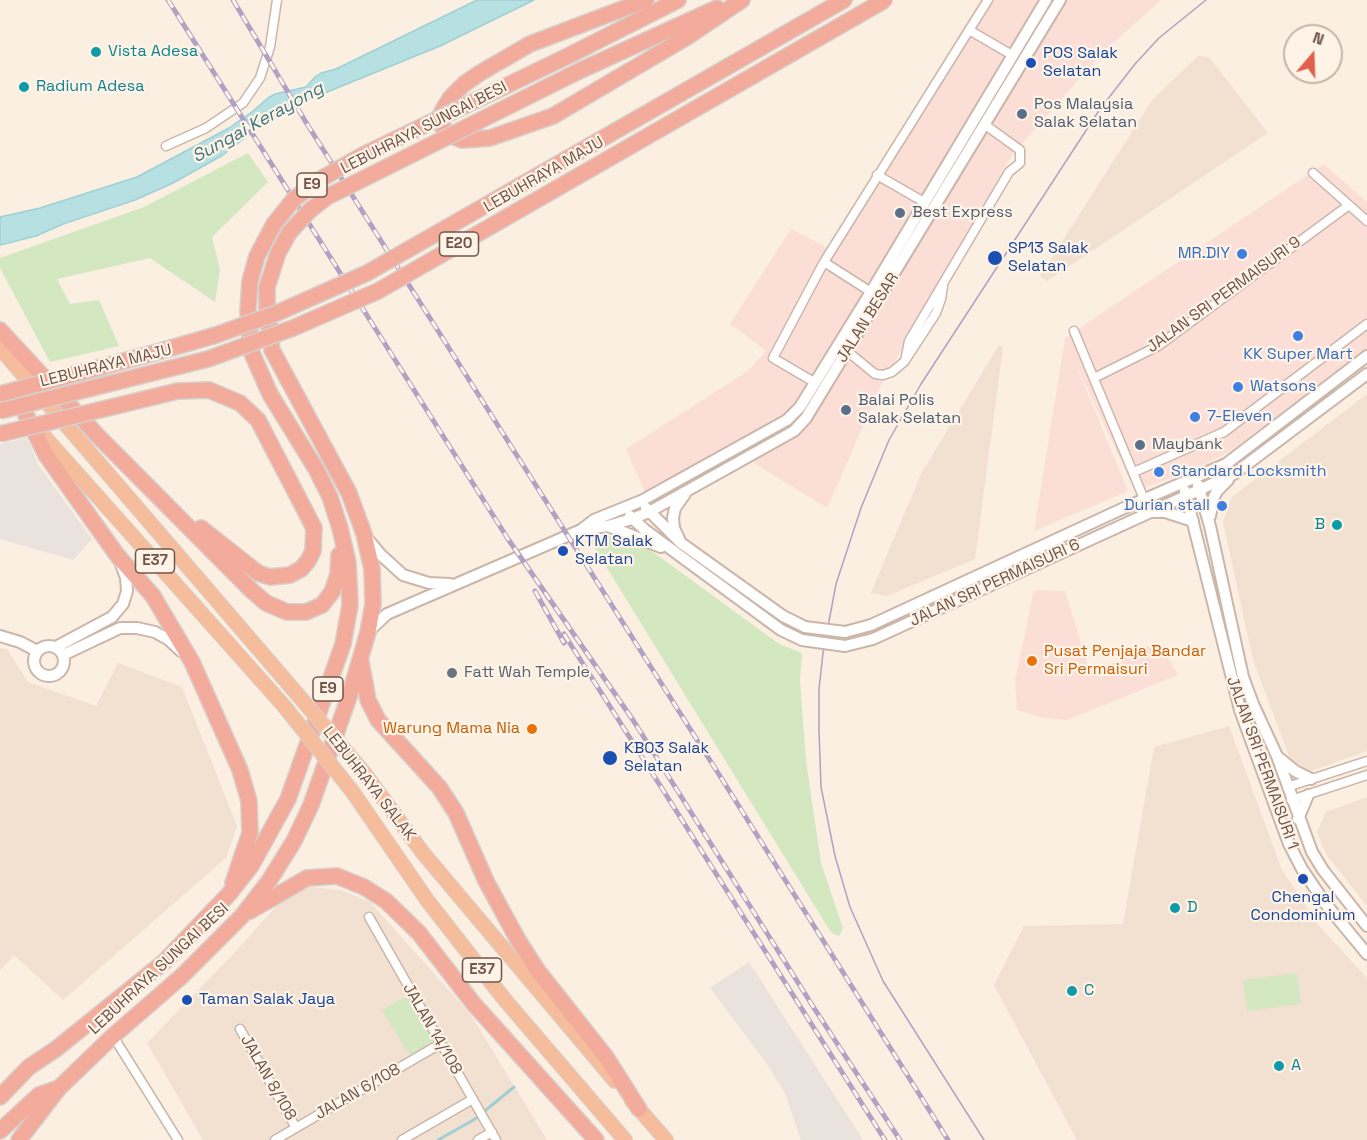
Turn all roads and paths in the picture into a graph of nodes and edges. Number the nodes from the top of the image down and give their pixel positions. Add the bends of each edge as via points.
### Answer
1 (277, 0) edge
2 (646, 0) edge
3 (678, 0) edge
4 (736, 0) edge
5 (742, 0) edge
6 (844, 0) edge
7 (885, 0) edge
8 (988, 0) edge
9 (1046, 0) edge
10 (1060, 0) edge
11 (969, 30) junction
12 (1012, 55) junction
13 (984, 124) junction
14 (166, 146) dead end
15 (1313, 173) dead end
16 (877, 175) junction
17 (924, 202) junction
18 (1349, 204) junction
19 (1367, 221) edge
20 (824, 262) junction
21 (871, 292) junction
22 (1367, 324) edge
23 (0, 330) edge
24 (1074, 331) dead end
25 (0, 348) edge
26 (847, 351) junction
27 (1367, 357) edge
28 (38, 372) junction
29 (1367, 374) edge
30 (1094, 378) junction
31 (814, 382) junction
32 (0, 385) edge
33 (0, 394) edge
34 (0, 411) edge
35 (26, 416) junction
36 (65, 424) junction
37 (0, 434) edge
38 (1134, 472) junction
39 (1234, 474) junction
40 (1196, 476) junction
41 (1182, 483) junction
42 (690, 490) junction
43 (1199, 490) junction
44 (1187, 496) junction
45 (1144, 499) junction
46 (641, 501) junction
47 (169, 506) junction
48 (625, 508) junction
49 (649, 512) junction
50 (1150, 512) junction
51 (632, 519) junction
52 (1193, 521) junction
53 (608, 526) junction
54 (1210, 526) junction
55 (340, 528) junction
56 (581, 530) junction
57 (364, 534) junction
58 (678, 548) junction
59 (117, 555) junction
60 (453, 584) junction
61 (368, 632) junction
62 (0, 636) edge
63 (37, 651) junction
64 (59, 651) junction
65 (360, 659) junction
66 (192, 662) junction
67 (1277, 756) junction
68 (1367, 761) edge
69 (1367, 775) edge
70 (1311, 779) junction
71 (1267, 781) junction
72 (1286, 795) junction
73 (1308, 795) junction
74 (1279, 815) junction
75 (1298, 819) junction
76 (1340, 892) junction
77 (229, 894) junction
78 (1325, 903) junction
79 (242, 915) junction
80 (369, 917) dead end
81 (1367, 926) edge
82 (1367, 954) edge
83 (240, 1029) dead end
84 (113, 1036) junction
85 (441, 1044) junction
86 (29, 1067) junction
87 (0, 1080) edge
88 (59, 1088) junction
89 (0, 1097) edge
90 (472, 1099) junction
91 (639, 1109) junction
92 (296, 1128) junction
93 (0, 1131) edge
94 (494, 1136) edge
95 (19, 1140) edge
96 (178, 1140) edge
97 (275, 1140) edge
98 (402, 1140) edge
99 (478, 1140) edge
100 (596, 1140) edge
101 (625, 1140) edge
102 (666, 1140) edge

1 - 14 street via 270,47 260,78 243,103 206,128
2 - 5 highway via 530,44 480,73 464,84 444,108 440,116 445,133 462,140 490,138 553,116
3 - 55 highway, LEBUHRAYA SUNGAI BESI / E9, bridge via 363,155 319,180 294,200 274,224 257,256 250,281 251,351 270,394 316,469
4 - 57 highway, LEBUHRAYA SUNGAI BESI / E9, bridge via 579,71 327,197 289,233 267,287 272,350 331,457
6 - 33 highway, LEBUHRAYA MAJU / E20, bridge via 367,273 216,335
7 - 34 highway, LEBUHRAYA MAJU / E20, bridge via 378,291 208,359
8 - 11 street
9 - 12 street, JALAN BESAR
10 - 13 street, JALAN BESAR
11 - 12 street
11 - 16 street
12 - 17 street, JALAN BESAR
13 - 26 street, JALAN BESAR
13 - 26 street via 1020,150 1022,157 1009,172 909,341 905,361 892,372 875,374
15 - 18 street
16 - 17 street
16 - 20 street
17 - 21 street, JALAN BESAR
18 - 19 street
18 - 30 street, JALAN SRI PERMAISURI 9 via 1158,346
20 - 21 street
20 - 31 street via 773,358
21 - 31 street, JALAN BESAR
22 - 38 street via 1224,432
23 - 28 highway
24 - 30 street
25 - 36 highway, LEBUHRAYA SALAK / E37
26 - 42 street, JALAN BESAR via 794,431
27 - 40 street, JALAN SRI PERMAISURI 6 via 1226,464
28 - 36 highway
28 - 47 highway
29 - 39 street, JALAN SRI PERMAISURI 6
30 - 38 street
31 - 46 street, JALAN BESAR via 800,407 787,420
32 - 35 highway, LEBUHRAYA SALAK / E37
35 - 59 highway via 46,454
35 - 101 highway, LEBUHRAYA SALAK / E37, bridge via 284,706 352,791 427,900 498,991
36 - 91 highway, LEBUHRAYA SALAK / E37, bridge via 365,774 423,854
37 - 47 highway, bridge via 178,391 209,390 240,404 258,420 314,528 313,551 301,569 270,578
38 - 45 street
39 - 43 street, JALAN SRI PERMAISURI 6
39 - 54 street via 1214,497
40 - 41 street, JALAN SRI PERMAISURI 6
40 - 43 street, JALAN SRI PERMAISURI 1
41 - 44 street, JALAN SRI PERMAISURI 1
41 - 45 street, JALAN SRI PERMAISURI 6
42 - 49 street, JALAN BESAR
42 - 58 street via 675,508
43 - 44 street, JALAN SRI PERMAISURI 6
43 - 54 street, JALAN SRI PERMAISURI 1
44 - 50 street, JALAN SRI PERMAISURI 6
44 - 52 street, JALAN SRI PERMAISURI 1
45 - 58 street, JALAN SRI PERMAISURI 6, bridge via 871,625 845,632 805,627 783,616
46 - 48 street, JALAN BESAR
46 - 49 street, JALAN SRI PERMAISURI 6
47 - 55 highway via 250,589 266,603 287,612 306,612 322,604 332,592 338,574
48 - 51 street, JALAN SRI PERMAISURI 6
48 - 56 street, JALAN BESAR via 594,520
49 - 51 street, JALAN BESAR
49 - 58 street, JALAN SRI PERMAISURI 6
50 - 52 street via 1165,512
50 - 58 street, JALAN SRI PERMAISURI 6, bridge via 873,639 845,646 802,640 781,630
51 - 53 street, JALAN BESAR
51 - 58 street, JALAN SRI PERMAISURI 6
52 - 71 street, JALAN SRI PERMAISURI 1 via 1237,700
53 - 56 street, JALAN BESAR
53 - 58 street
54 - 67 street, JALAN SRI PERMAISURI 1 via 1243,677
55 - 77 highway, LEBUHRAYA SUNGAI BESI / E9 via 348,563 350,605 343,644 288,799 251,866
56 - 60 street, JALAN BESAR
57 - 60 street, JALAN BESAR via 403,575 429,583
57 - 61 highway, LEBUHRAYA SUNGAI BESI / E9 via 372,569 373,604
59 - 64 street via 126,578 123,604 112,616
59 - 66 highway via 153,596
60 - 61 street, JALAN BESAR via 387,614
61 - 65 highway, LEBUHRAYA SUNGAI BESI / E9
62 - 63 street
63 - 64 street via 46,646
63 - 64 street via 33,664 46,676 59,673 64,665
64 - 66 street via 120,628 137,628 170,640
65 - 79 highway, LEBUHRAYA SUNGAI BESI / E9 via 311,805 269,881
65 - 91 highway via 368,700 378,720 439,787 456,813 518,940 606,1057
66 - 77 highway via 240,770 249,801 250,833
67 - 70 street
67 - 72 street, JALAN SRI PERMAISURI 1
68 - 70 street
69 - 73 street
70 - 72 street
71 - 72 street
71 - 74 street, JALAN SRI PERMAISURI 1
72 - 73 street
72 - 74 street via 1278,804
72 - 75 street, JALAN SRI PERMAISURI 1
73 - 75 street
74 - 78 street, JALAN SRI PERMAISURI 1 via 1293,852
75 - 76 street, JALAN SRI PERMAISURI 1 via 1312,852
76 - 78 street
76 - 81 street, JALAN SRI PERMAISURI 1
77 - 86 highway, LEBUHRAYA SUNGAI BESI / E9 via 164,962
78 - 82 street, JALAN SRI PERMAISURI 1
79 - 84 highway, LEBUHRAYA SUNGAI BESI / E9 via 182,976
79 - 100 highway via 307,878 337,876 364,887 386,901 419,933 473,1003
80 - 85 street, JALAN 14/108
83 - 92 street, JALAN 8/108
84 - 88 highway, LEBUHRAYA SUNGAI BESI / E9
84 - 96 street
85 - 90 street, JALAN 14/108
85 - 92 street, JALAN 6/108
86 - 87 highway
86 - 89 highway, LEBUHRAYA SUNGAI BESI / E9
88 - 93 highway, LEBUHRAYA SUNGAI BESI / E9 via 39,1095
88 - 95 highway
90 - 94 street, JALAN 14/108
90 - 98 street
91 - 102 highway, LEBUHRAYA SALAK / E37
92 - 97 street, JALAN 6/108
94 - 99 street

